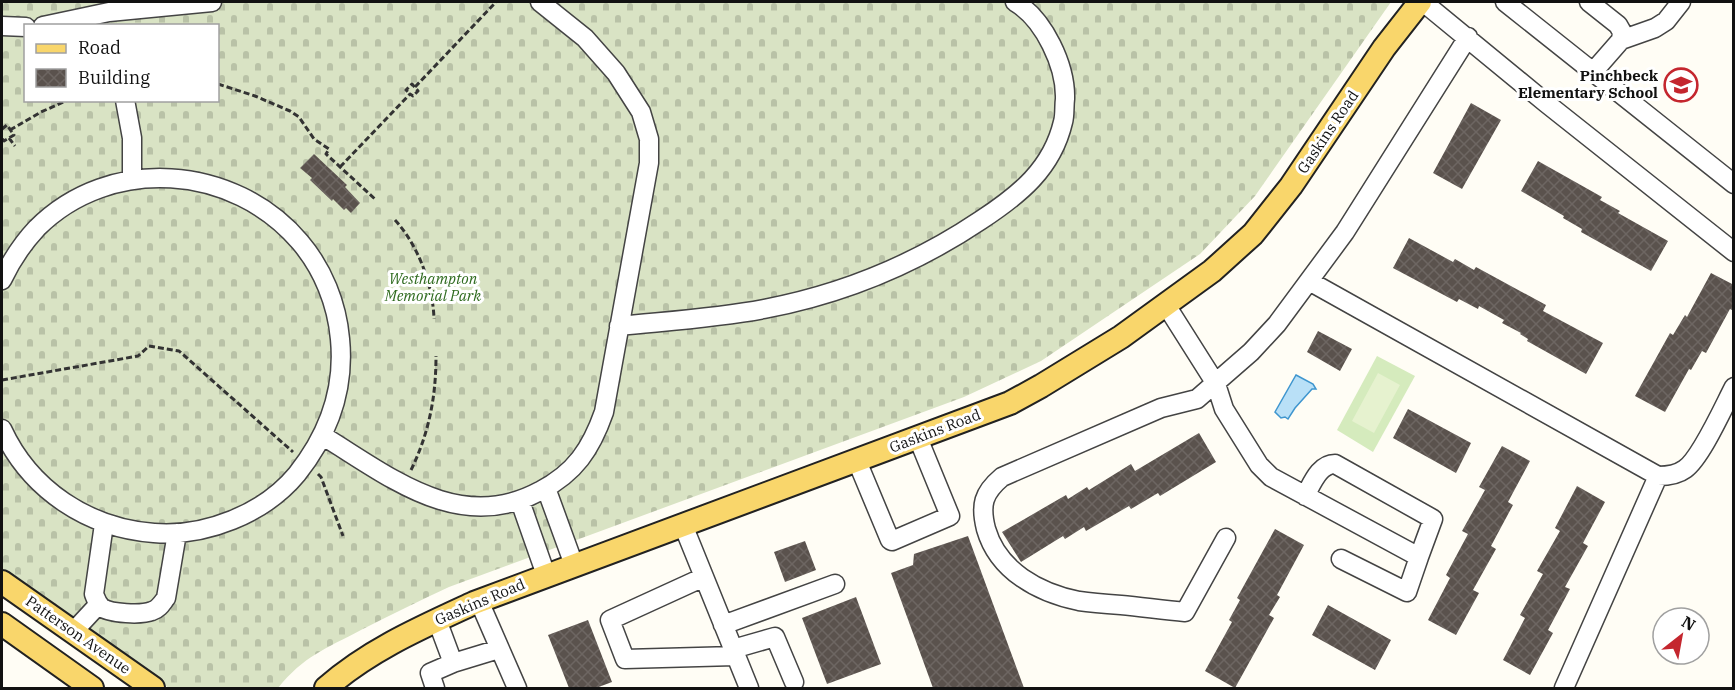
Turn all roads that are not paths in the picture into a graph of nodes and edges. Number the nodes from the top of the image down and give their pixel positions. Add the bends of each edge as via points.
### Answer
1 (212, 2) edge
2 (540, 2) edge
3 (1015, 2) edge
4 (1421, 2) edge
5 (1505, 2) edge
6 (1589, 2) edge
7 (1681, 2) edge
8 (55, 24) edge
9 (2, 26) edge
10 (24, 27) edge
11 (1468, 37) junction
12 (1621, 40) junction
13 (1593, 72) junction
14 (125, 102) edge
15 (132, 180) junction
16 (1734, 184) edge
17 (1734, 252) edge
18 (3, 273) edge
19 (1309, 281) junction
20 (1166, 304) junction
21 (619, 326) junction
22 (1216, 384) junction
23 (1734, 387) edge
24 (2, 429) edge
25 (323, 436) junction
26 (918, 438) junction
27 (857, 461) junction
28 (1658, 476) junction
29 (546, 488) junction
30 (1305, 496) junction
31 (520, 501) junction
32 (105, 524) junction
33 (683, 525) junction
34 (177, 533) junction
35 (1226, 538) dead end
36 (1419, 557) junction
37 (1341, 559) dead end
38 (574, 565) junction
39 (546, 575) junction
40 (704, 577) junction
41 (2, 582) edge
42 (835, 584) dead end
43 (479, 601) junction
44 (99, 604) junction
45 (437, 620) junction
46 (2, 624) edge
47 (723, 625) junction
48 (73, 632) junction
49 (499, 649) junction
50 (734, 652) junction
51 (453, 663) junction
52 (794, 682) dead end
53 (92, 688) edge
54 (153, 688) edge
55 (326, 688) edge
56 (435, 688) edge
57 (517, 688) edge
58 (749, 688) edge
59 (1564, 688) edge

1 - 8 street via 109,12
2 - 21 street via 585,38 616,73 641,112 649,139 649,163
3 - 21 street via 1033,16 1054,48 1065,87 1063,121 1050,156 1021,191 938,247 873,278 761,309
4 - 11 street
4 - 20 main road, Gaskins Road via 1253,234 1212,272
5 - 13 street
6 - 12 street via 1618,25
7 - 12 street via 1666,21
9 - 10 street
11 - 17 street
11 - 19 street via 1345,232
12 - 13 street
13 - 16 street
14 - 15 street via 132,138
15 - 18 street via 91,192 54,214 23,244
15 - 25 street via 176,178 219,186 258,205 306,250 335,308 341,351 337,394
19 - 22 street via 1264,338
19 - 28 street
20 - 22 street
20 - 26 main road, Gaskins Road via 1121,337 1010,403
21 - 29 street via 604,412 596,434 569,471
22 - 30 street via 1224,409 1259,465 1271,477
22 - 35 street via 1197,399 1161,408 1002,477 992,485 982,510 990,543 1011,570 1046,592 1079,601 1185,612
23 - 28 street via 1696,458 1685,470
24 - 32 street via 26,470 49,492
25 - 31 street via 403,485 437,500 463,507
25 - 34 street via 292,478 252,510 228,522
26 - 27 main road, Gaskins Road
26 - 27 street via 950,516 892,541
27 - 33 main road, Gaskins Road
28 - 59 street
29 - 31 street
29 - 38 street
30 - 36 street
30 - 36 street via 1323,468 1335,464 1433,519
31 - 39 street
32 - 34 street via 140,532
32 - 44 street via 94,594
33 - 38 main road, Gaskins Road
33 - 40 street
34 - 44 street via 166,598 156,610 117,612
36 - 37 street via 1407,592
38 - 39 main road, Gaskins Road
39 - 43 main road, Gaskins Road
40 - 47 street
40 - 50 street via 610,620 625,658
41 - 48 main road, Patterson Avenue
42 - 47 street
43 - 45 main road, Gaskins Road
43 - 49 street
44 - 48 street
45 - 51 street
45 - 55 main road, Gaskins Road via 375,653
46 - 53 main road
47 - 50 street
48 - 54 main road, Patterson Avenue
49 - 51 street
49 - 57 street
50 - 52 street via 775,637
50 - 58 street
51 - 56 street via 429,673

